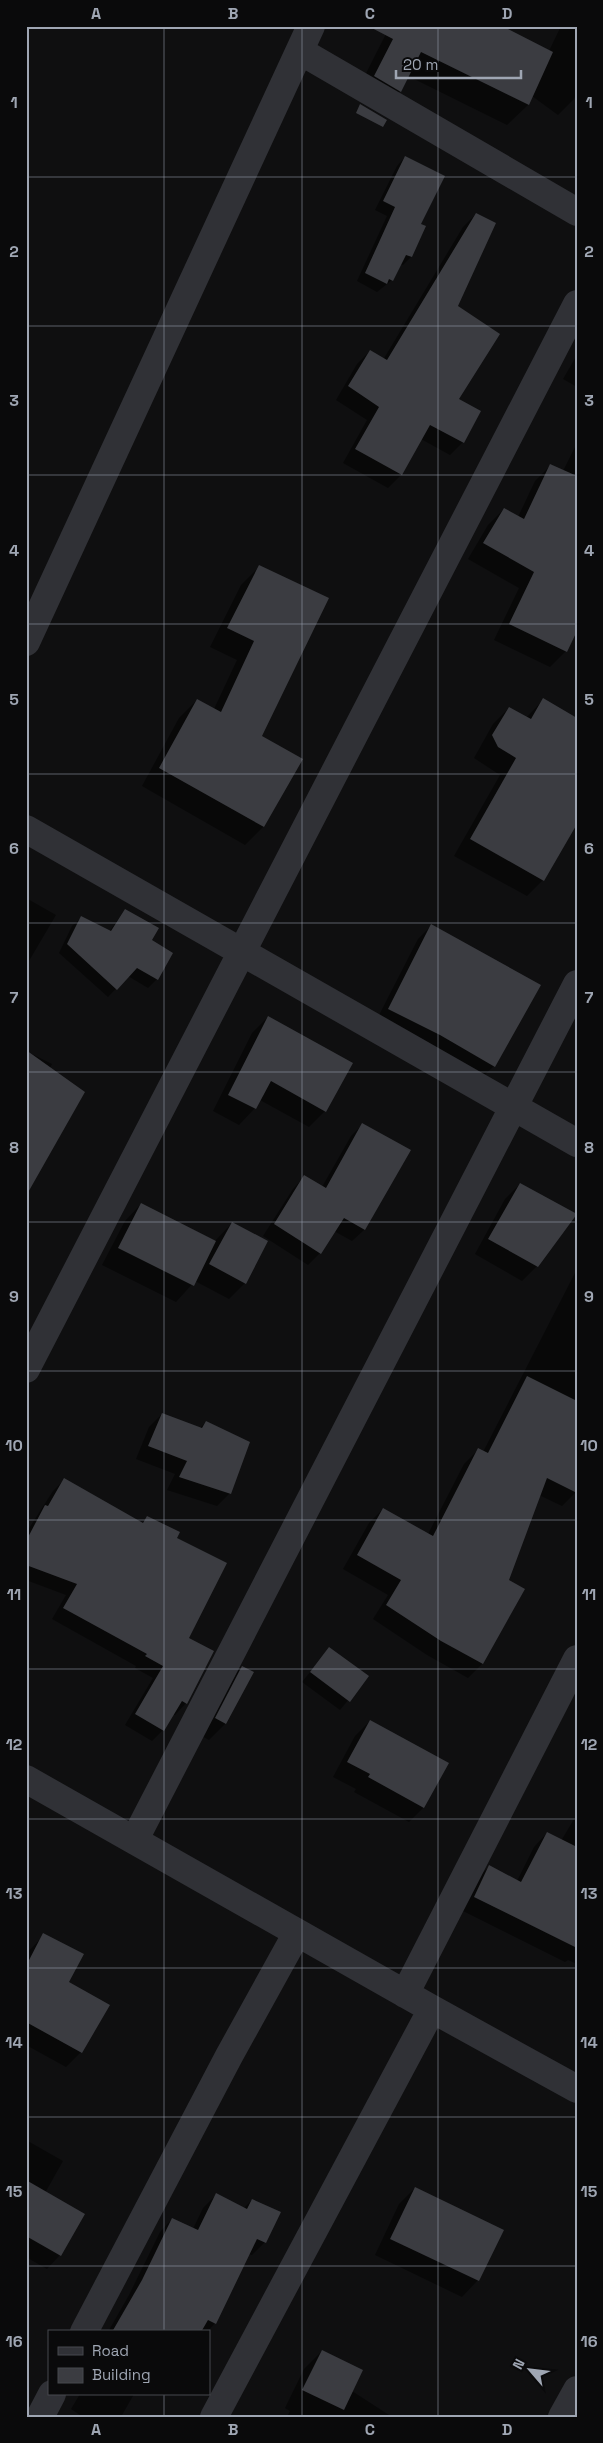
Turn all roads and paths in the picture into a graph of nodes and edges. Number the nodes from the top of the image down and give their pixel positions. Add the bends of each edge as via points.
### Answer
1 (311, 26) edge
2 (300, 51) junction
3 (577, 212) edge
4 (577, 304) edge
5 (26, 642) edge
6 (26, 829) edge
7 (242, 952) junction
8 (577, 984) edge
9 (513, 1107) junction
10 (577, 1143) edge
11 (26, 1370) edge
12 (577, 1660) edge
13 (26, 1779) edge
14 (135, 1839) junction
15 (297, 1932) junction
16 (405, 1994) junction
17 (432, 2009) junction
18 (577, 2089) edge
19 (85, 2330) edge
20 (577, 2390) edge
21 (51, 2396) edge
22 (40, 2417) edge
23 (214, 2417) edge
24 (562, 2417) edge

1 - 2 street
2 - 3 street
2 - 5 street
4 - 7 street
6 - 7 street
7 - 9 street
7 - 11 street
8 - 9 street
9 - 10 street
9 - 14 street
12 - 16 street
13 - 14 street
14 - 15 street
15 - 16 street
15 - 19 street
16 - 17 street
17 - 18 street
17 - 23 street
20 - 24 street
21 - 22 street

